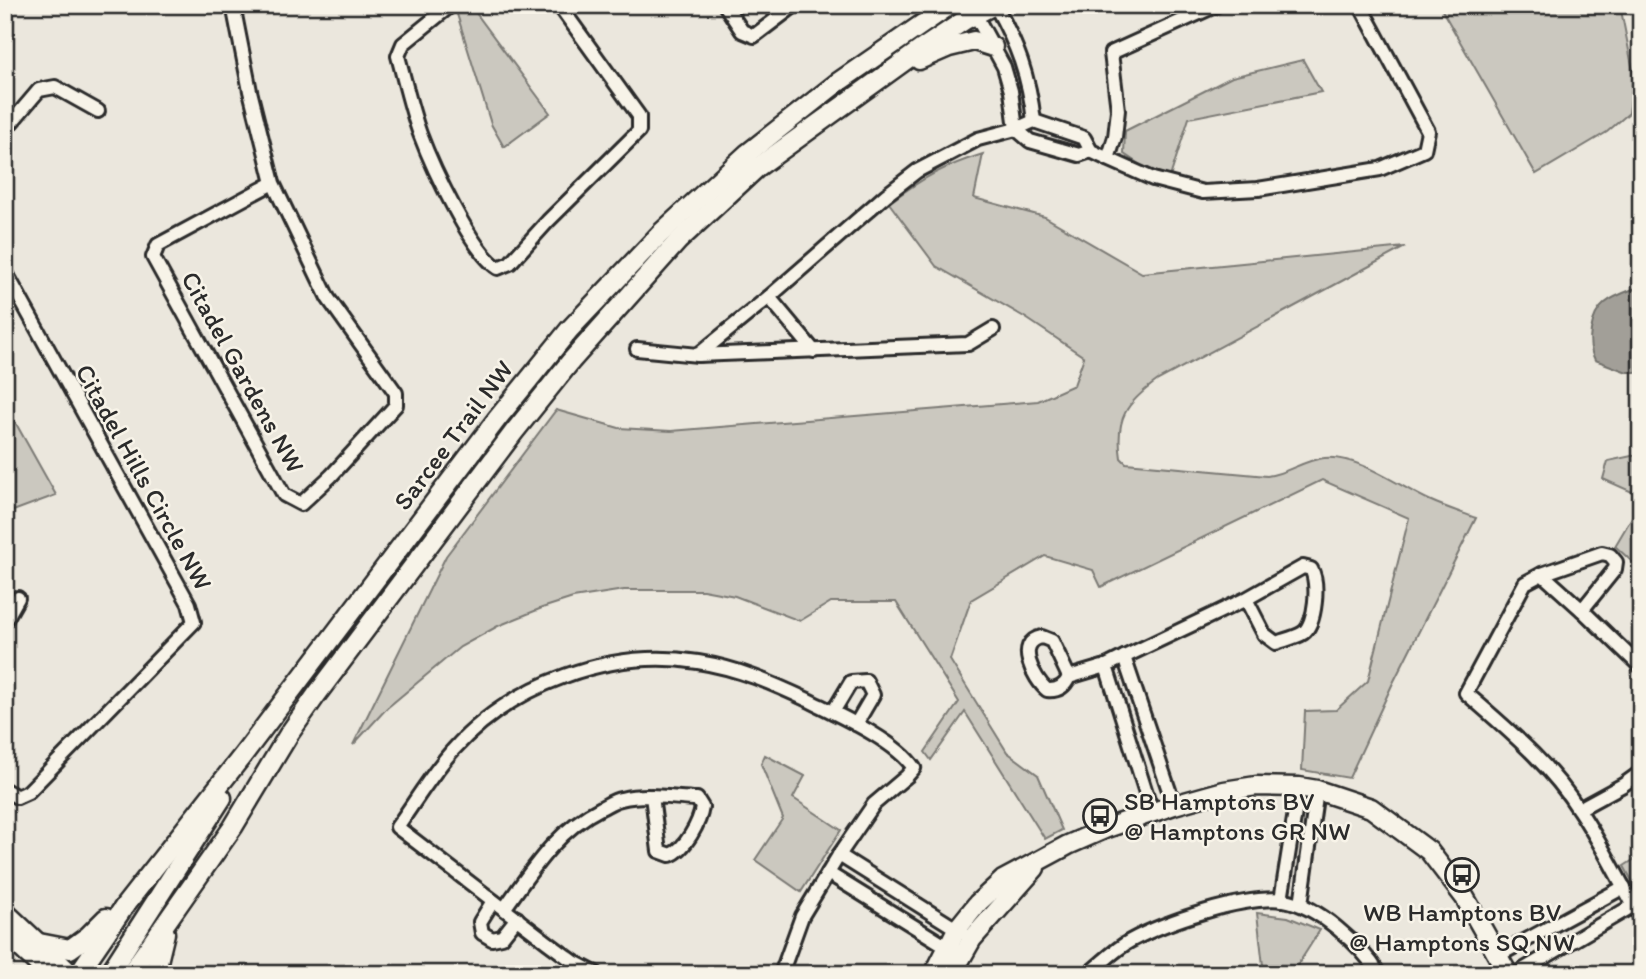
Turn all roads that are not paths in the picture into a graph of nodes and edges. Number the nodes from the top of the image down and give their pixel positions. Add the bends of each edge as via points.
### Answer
1 (233, 5) edge
2 (451, 5) edge
3 (559, 5) edge
4 (725, 5) edge
5 (795, 5) edge
6 (950, 5) edge
7 (994, 5) edge
8 (1217, 5) edge
9 (1360, 5) edge
10 (973, 10) edge
11 (993, 47) junction
12 (890, 73) junction
13 (98, 111) dead end
14 (1034, 121) junction
15 (5, 130) edge
16 (1016, 130) junction
17 (1091, 151) junction
18 (1108, 159) junction
19 (273, 183) junction
20 (5, 271) edge
21 (769, 297) junction
22 (993, 329) dead end
23 (637, 349) dead end
24 (814, 351) junction
25 (698, 355) junction
26 (1542, 574) junction
27 (18, 598) dead end
28 (1246, 598) junction
29 (1582, 610) junction
30 (5, 621) edge
31 (1124, 657) junction
32 (1106, 666) junction
33 (1641, 667) edge
34 (1069, 677) dead end
35 (833, 712) junction
36 (856, 724) junction
37 (243, 755) junction
38 (1641, 772) edge
39 (1299, 787) junction
40 (5, 790) edge
41 (1317, 790) junction
42 (652, 796) junction
43 (1174, 804) junction
44 (1579, 809) junction
45 (1152, 812) junction
46 (839, 855) junction
47 (828, 873) junction
48 (1624, 887) junction
49 (1281, 900) junction
50 (126, 904) junction
51 (498, 905) junction
52 (1301, 905) junction
53 (1634, 905) junction
54 (5, 912) edge
55 (170, 918) junction
56 (517, 918) junction
57 (1641, 918) edge
58 (5, 933) edge
59 (964, 934) junction
60 (39, 943) junction
61 (5, 949) edge
62 (954, 951) junction
63 (1497, 956) junction
64 (32, 974) edge
65 (49, 974) edge
66 (71, 974) edge
67 (78, 974) edge
68 (109, 974) edge
69 (130, 974) edge
70 (155, 974) edge
71 (597, 974) edge
72 (780, 974) edge
73 (934, 974) edge
74 (951, 974) edge
75 (1088, 974) edge
76 (1379, 974) edge
77 (1508, 974) edge
78 (1516, 974) edge

1 - 19 street, Citadel Gardens NW
2 - 3 street via 403,44 398,56 420,134 458,216 488,262 498,268 510,263 639,131 639,116
4 - 5 street via 742,31 754,36
6 - 37 main road, Sarcee Trail NW via 837,83 748,153 662,232 569,330
7 - 10 main road, Sarcee Trail NW
7 - 14 street via 1021,58 1031,89
8 - 18 street via 1111,53 1118,110
9 - 18 street via 1428,131 1424,150 1380,169 1258,189 1203,192 1153,179
10 - 11 street
10 - 12 main road, Sarcee Trail NW
11 - 12 main road via 974,41 949,47
11 - 16 street via 1011,92
12 - 55 main road, Sarcee Trail NW via 758,167 678,241 571,361 317,694
13 - 15 street via 55,87 39,90
14 - 16 street
14 - 17 street via 1084,138
16 - 17 street via 1030,141 1079,155
16 - 21 street via 978,139 917,171
17 - 18 street
19 - 19 street, Citadel Gardens NW via 328,298 396,393 396,405 302,504 284,495 153,257 158,245
20 - 40 street, Citadel Hills Circle NW via 183,593 194,622 28,792 17,797
21 - 24 street
21 - 25 street
22 - 24 street via 968,344
23 - 25 street
24 - 25 street
26 - 29 street
26 - 29 street via 1602,553 1614,559 1615,569
26 - 44 street via 1520,590 1466,693 1531,751
27 - 30 street
28 - 28 street via 1264,634 1276,643 1301,634 1310,625 1316,578 1311,569 1303,567
28 - 31 street
29 - 33 street
31 - 32 street
31 - 43 street
32 - 34 street
32 - 45 street
35 - 36 street
35 - 36 street via 850,682 866,681 873,695
35 - 51 street via 734,669 654,658 562,676 515,699 453,750 397,827
36 - 46 street via 906,757 914,768 874,804
37 - 50 main road, Sarcee Trail NW
37 - 68 main road via 229,788
38 - 44 street
39 - 41 main road
39 - 43 main road via 1255,786
39 - 49 street
41 - 52 street
41 - 63 main road via 1371,808 1429,851 1465,898
42 - 42 street via 659,851 678,852 702,807 697,799
42 - 51 street via 620,799 594,811 562,834
43 - 45 main road
44 - 48 street
45 - 59 main road via 1068,845 1003,880 978,903
46 - 47 street
46 - 59 street
47 - 62 street
47 - 72 street via 802,916
48 - 53 street
48 - 63 street
49 - 52 street
49 - 75 street via 1231,905 1182,920 1129,941
50 - 60 main road via 69,949
50 - 67 main road, Sarcee Trail NW
51 - 56 street
51 - 56 street via 480,922 482,933 492,939 502,937
52 - 76 street via 1342,932
53 - 57 street
53 - 78 street
54 - 60 main road
55 - 69 main road, Sarcee Trail NW
55 - 70 main road
56 - 71 street
58 - 65 main road
59 - 62 main road
60 - 66 main road
61 - 64 main road
62 - 73 main road
62 - 74 main road
63 - 77 main road

